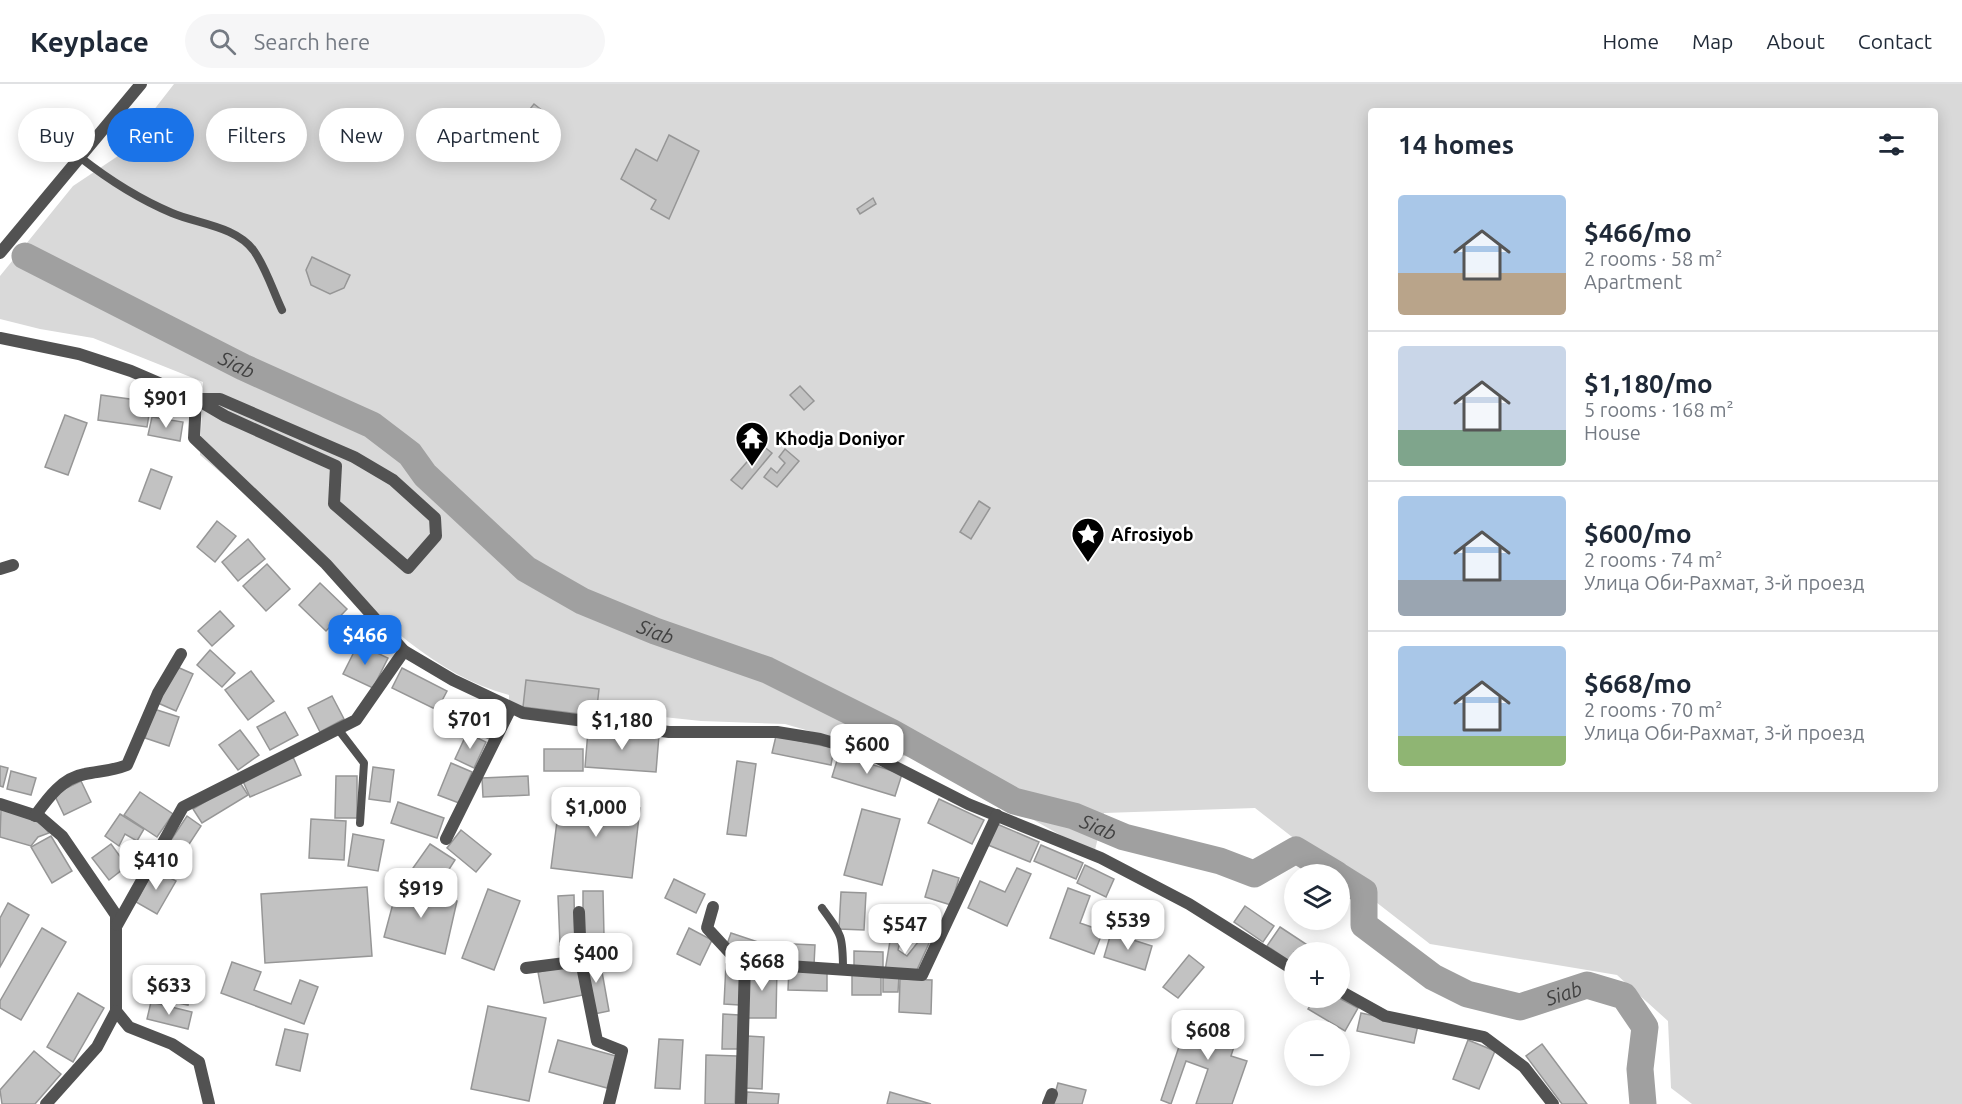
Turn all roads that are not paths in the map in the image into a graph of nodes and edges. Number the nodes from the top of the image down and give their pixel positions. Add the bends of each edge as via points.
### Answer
1 (141, 84) edge
2 (95, 141) edge
3 (78, 162) edge
4 (86, 162) edge
5 (0, 253) edge
6 (282, 310) dead end
7 (0, 338) edge
8 (196, 399) junction
9 (13, 565) dead end
10 (0, 570) edge
11 (404, 651) junction
12 (181, 654) dead end
13 (511, 708) junction
14 (338, 729) junction
15 (0, 804) edge
16 (997, 815) junction
17 (35, 816) junction
18 (360, 823) dead end
19 (446, 839) dead end
20 (713, 907) dead end
21 (822, 908) dead end
22 (579, 912) dead end
23 (117, 926) junction
24 (581, 960) junction
25 (745, 963) junction
26 (1284, 964) edge
27 (526, 968) dead end
28 (843, 970) junction
29 (1350, 997) edge
30 (116, 1011) junction
31 (46, 1104) edge
32 (209, 1104) edge
33 (609, 1104) edge
34 (741, 1104) edge
35 (1552, 1104) edge

1 - 2 street
3 - 5 street
4 - 6 lane via 107,179 172,213 218,227 240,239 254,251
7 - 8 street via 79,354
8 - 8 street via 336,466 334,504 408,568 436,536 435,518 393,480 354,457 220,399
8 - 11 street via 194,438 326,564
9 - 10 street
11 - 13 street
11 - 14 street via 356,720
12 - 17 street via 158,693 127,765 108,772 82,774 54,790
13 - 16 street via 568,721 669,732 777,732 820,739 868,753
13 - 19 street
14 - 18 lane via 364,763
14 - 23 street via 183,807
15 - 17 street
16 - 26 street via 1101,858 1189,904
16 - 28 street via 922,975
17 - 23 street via 62,836 116,915
20 - 25 street via 708,928 731,954
21 - 28 lane via 843,939
22 - 24 street
23 - 30 street
24 - 27 street
24 - 33 street via 597,1041 622,1051
25 - 28 street
25 - 34 street
29 - 35 street via 1385,1016 1484,1037 1524,1067
30 - 31 street via 97,1047
30 - 32 street via 129,1027 171,1044 199,1062

